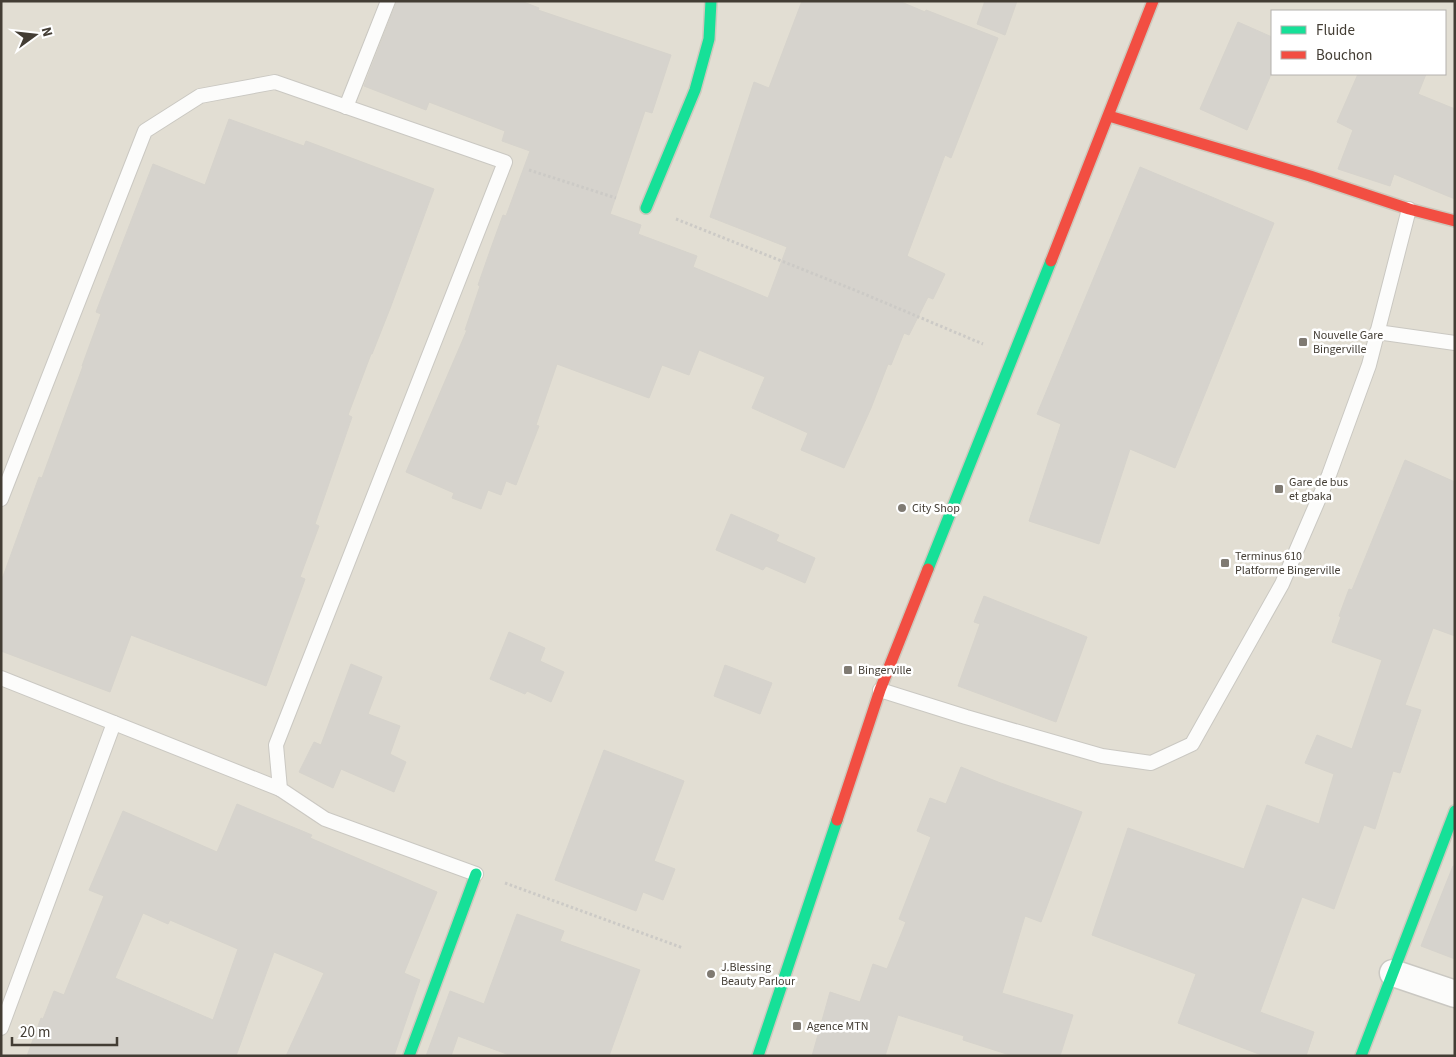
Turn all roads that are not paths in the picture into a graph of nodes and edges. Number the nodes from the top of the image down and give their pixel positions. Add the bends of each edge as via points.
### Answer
1 (388, 1) edge
2 (712, 1) edge
3 (1153, 1) edge
4 (346, 107) junction
5 (1109, 116) junction
6 (646, 208) road end
7 (1409, 209) junction
8 (1455, 221) edge
9 (1377, 332) junction
10 (1455, 343) edge
11 (1, 499) edge
12 (1, 678) edge
13 (880, 690) junction
14 (114, 723) junction
15 (280, 789) junction
16 (1455, 811) edge
17 (476, 874) joint
18 (1393, 973) junction
19 (1455, 994) edge
20 (1, 1028) edge
21 (409, 1056) edge
22 (758, 1056) edge
23 (1361, 1056) edge

1 - 4 lane
2 - 6 main road via 709,39 695,90
3 - 5 main road
4 - 11 lane via 275,82 200,96 145,131
4 - 15 lane via 505,162 276,745
5 - 7 main road
5 - 13 main road
7 - 8 main road
7 - 9 lane
9 - 10 lane
9 - 13 lane via 1369,365 1329,475 1282,584 1192,744 1151,763 1102,756
12 - 14 lane
13 - 22 main road
14 - 15 lane
14 - 20 lane
15 - 17 lane via 325,819
16 - 18 main road
17 - 21 main road
18 - 19 street
18 - 23 main road

